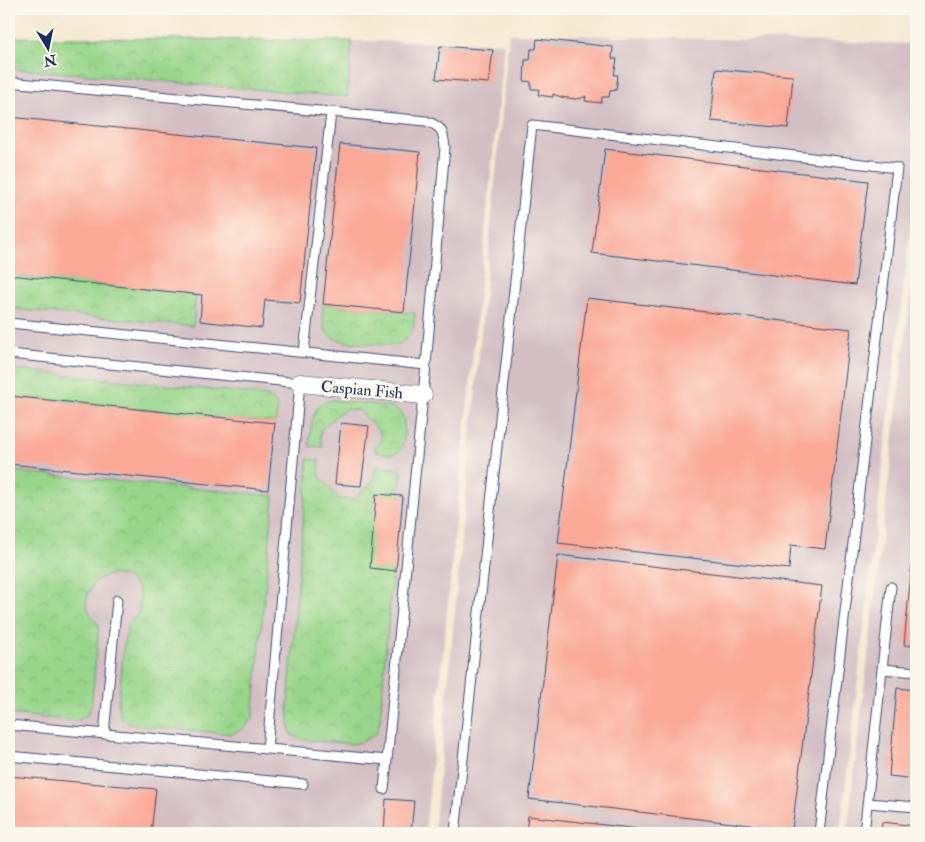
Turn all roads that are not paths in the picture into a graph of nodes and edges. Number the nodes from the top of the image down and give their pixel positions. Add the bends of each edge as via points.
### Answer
1 (9, 82) edge
2 (330, 113) junction
3 (9, 323) edge
4 (304, 352) junction
5 (9, 354) edge
6 (426, 365) junction
7 (300, 383) junction
8 (423, 395) junction
9 (891, 587) dead end
10 (117, 600) dead end
11 (882, 668) junction
12 (916, 672) edge
13 (9, 725) edge
14 (104, 734) junction
15 (267, 749) junction
16 (9, 756) edge
17 (387, 760) junction
18 (303, 784) dead end
19 (384, 789) dead end
20 (868, 803) junction
21 (916, 807) edge
22 (455, 833) edge
23 (819, 833) edge
24 (864, 833) edge

1 - 2 lane
2 - 4 lane
2 - 6 lane via 426,121 438,126 443,135 445,147
3 - 4 lane
4 - 6 lane
5 - 7 lane
6 - 8 lane
7 - 8 street, Caspian Fish
7 - 15 lane
8 - 17 lane
9 - 11 lane
10 - 14 lane
11 - 12 lane
11 - 20 lane
13 - 14 lane
14 - 15 lane
15 - 17 lane
16 - 18 lane
17 - 19 lane
20 - 21 lane
20 - 24 lane
22 - 23 lane via 532,125 897,168

